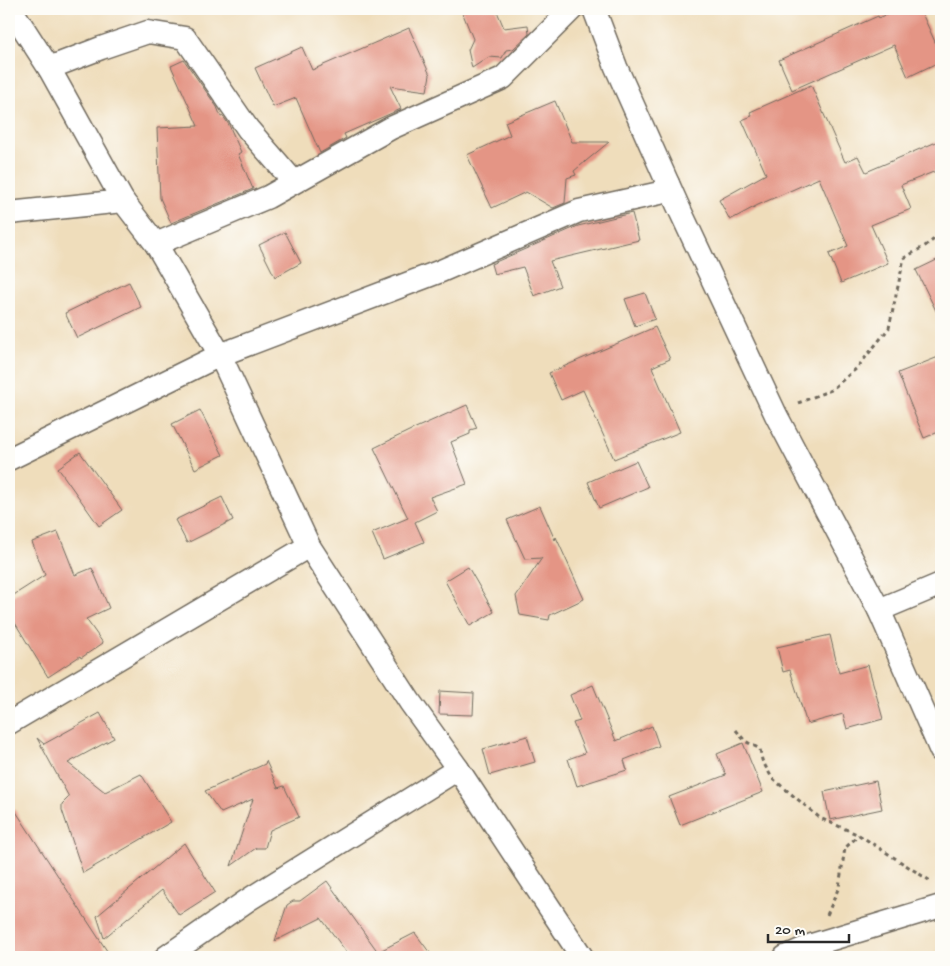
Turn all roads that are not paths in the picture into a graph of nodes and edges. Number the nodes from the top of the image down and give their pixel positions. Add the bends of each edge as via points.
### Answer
1 (11, 9) edge
2 (572, 9) edge
3 (594, 9) edge
4 (49, 68) junction
5 (294, 182) junction
6 (668, 184) junction
7 (122, 201) junction
8 (9, 213) edge
9 (156, 244) junction
10 (220, 355) junction
11 (9, 459) edge
12 (309, 546) junction
13 (941, 584) edge
14 (879, 610) junction
15 (9, 723) edge
16 (941, 751) edge
17 (458, 770) junction
18 (941, 906) edge
19 (166, 957) edge
20 (582, 957) edge
21 (788, 957) edge

1 - 4 street
2 - 5 street via 503,78 391,128
3 - 6 street
4 - 5 street via 148,32 185,38 248,129
4 - 7 street
5 - 9 street via 268,197
6 - 10 street via 660,193 579,211 441,271
6 - 14 street via 776,415
7 - 8 street
7 - 9 street
9 - 10 street
10 - 11 street
10 - 12 street
12 - 15 street
12 - 17 street
13 - 14 street
14 - 16 street
17 - 19 street via 248,900
17 - 20 street
18 - 21 street via 812,944

